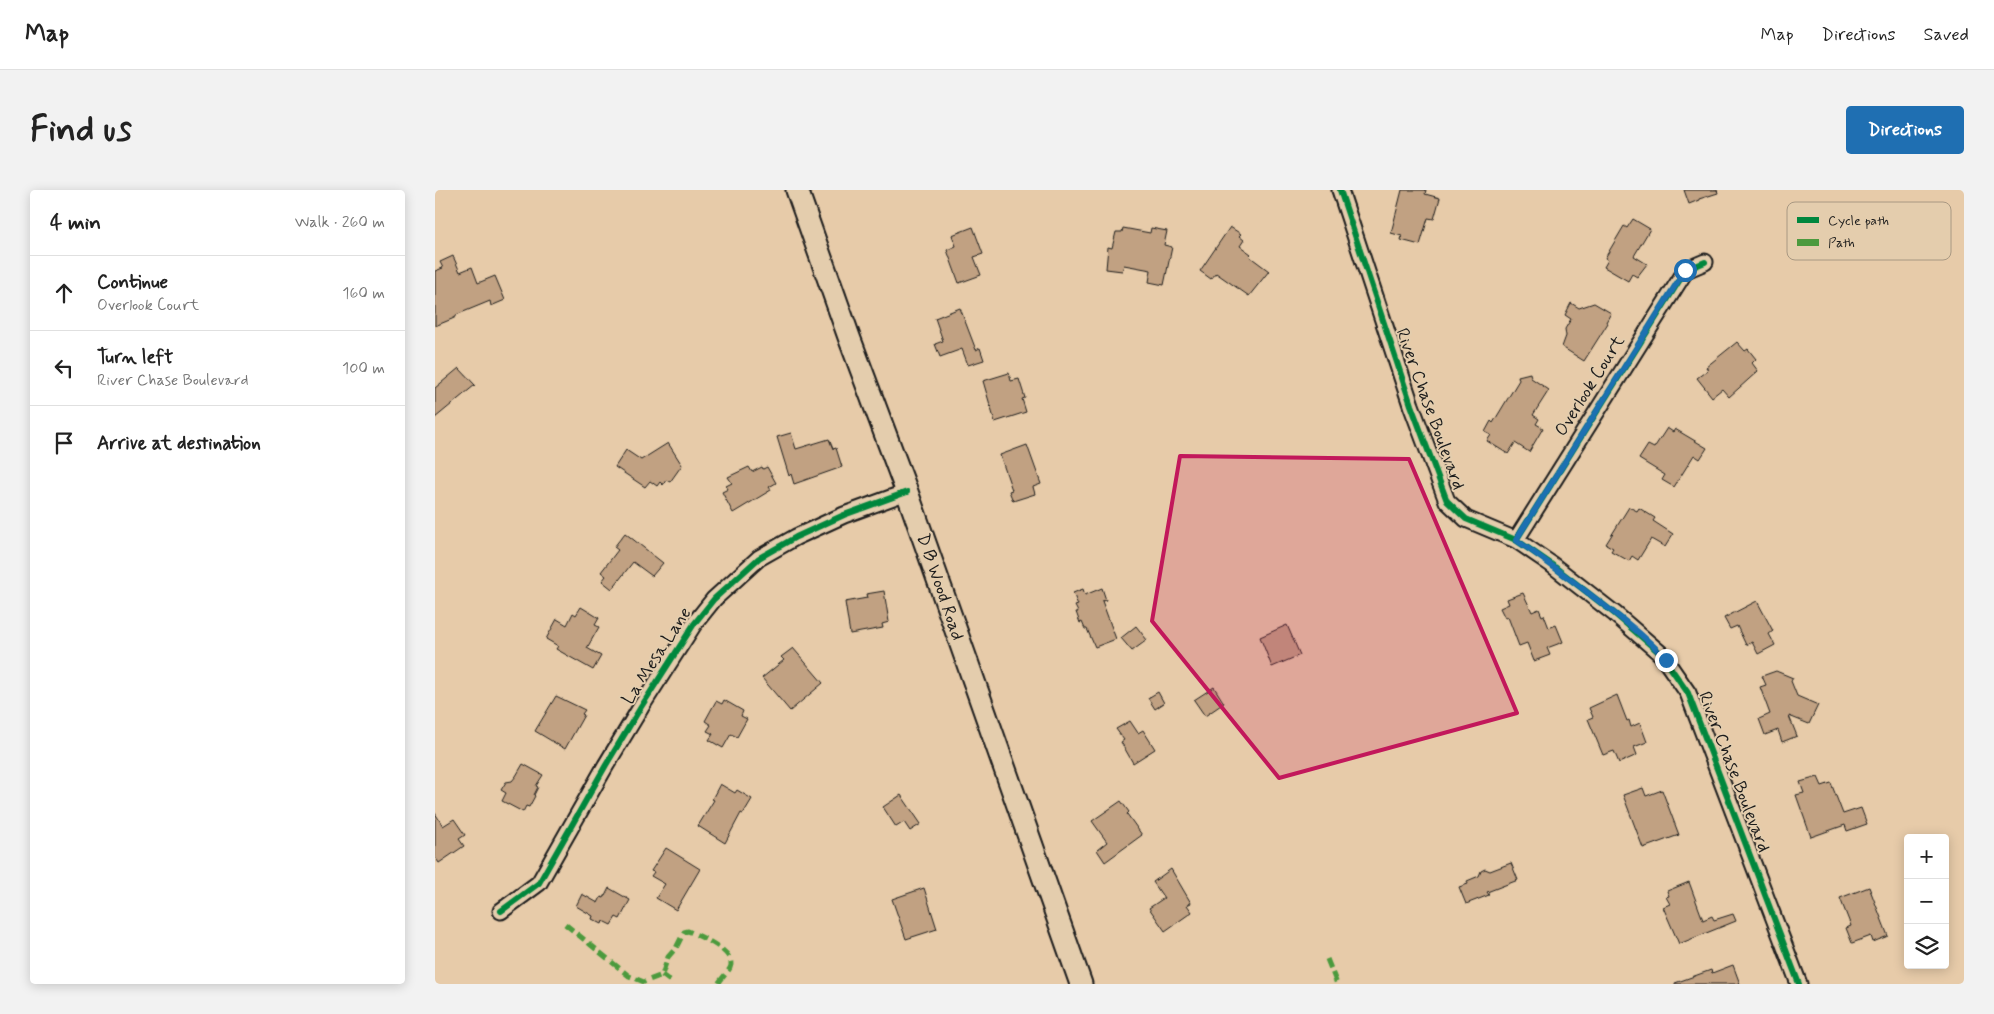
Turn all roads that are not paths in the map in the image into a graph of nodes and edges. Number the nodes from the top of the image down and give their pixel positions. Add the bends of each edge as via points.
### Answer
1 (797, 190) edge
2 (1340, 190) edge
3 (1705, 262) dead end
4 (907, 492) junction
5 (1516, 540) junction
6 (501, 911) dead end
7 (1081, 984) edge
8 (1799, 984) edge

1 - 4 main road, D B Wood Road
2 - 5 street, River Chase Boulevard via 1411,405 1447,501 1466,518
3 - 5 street, Overlook Court via 1685,270
4 - 6 street, La Mesa Lane via 796,537 759,558 714,599 694,624 641,707 539,883
4 - 7 main road, D B Wood Road
5 - 8 street, River Chase Boulevard via 1645,638 1671,666 1688,693

